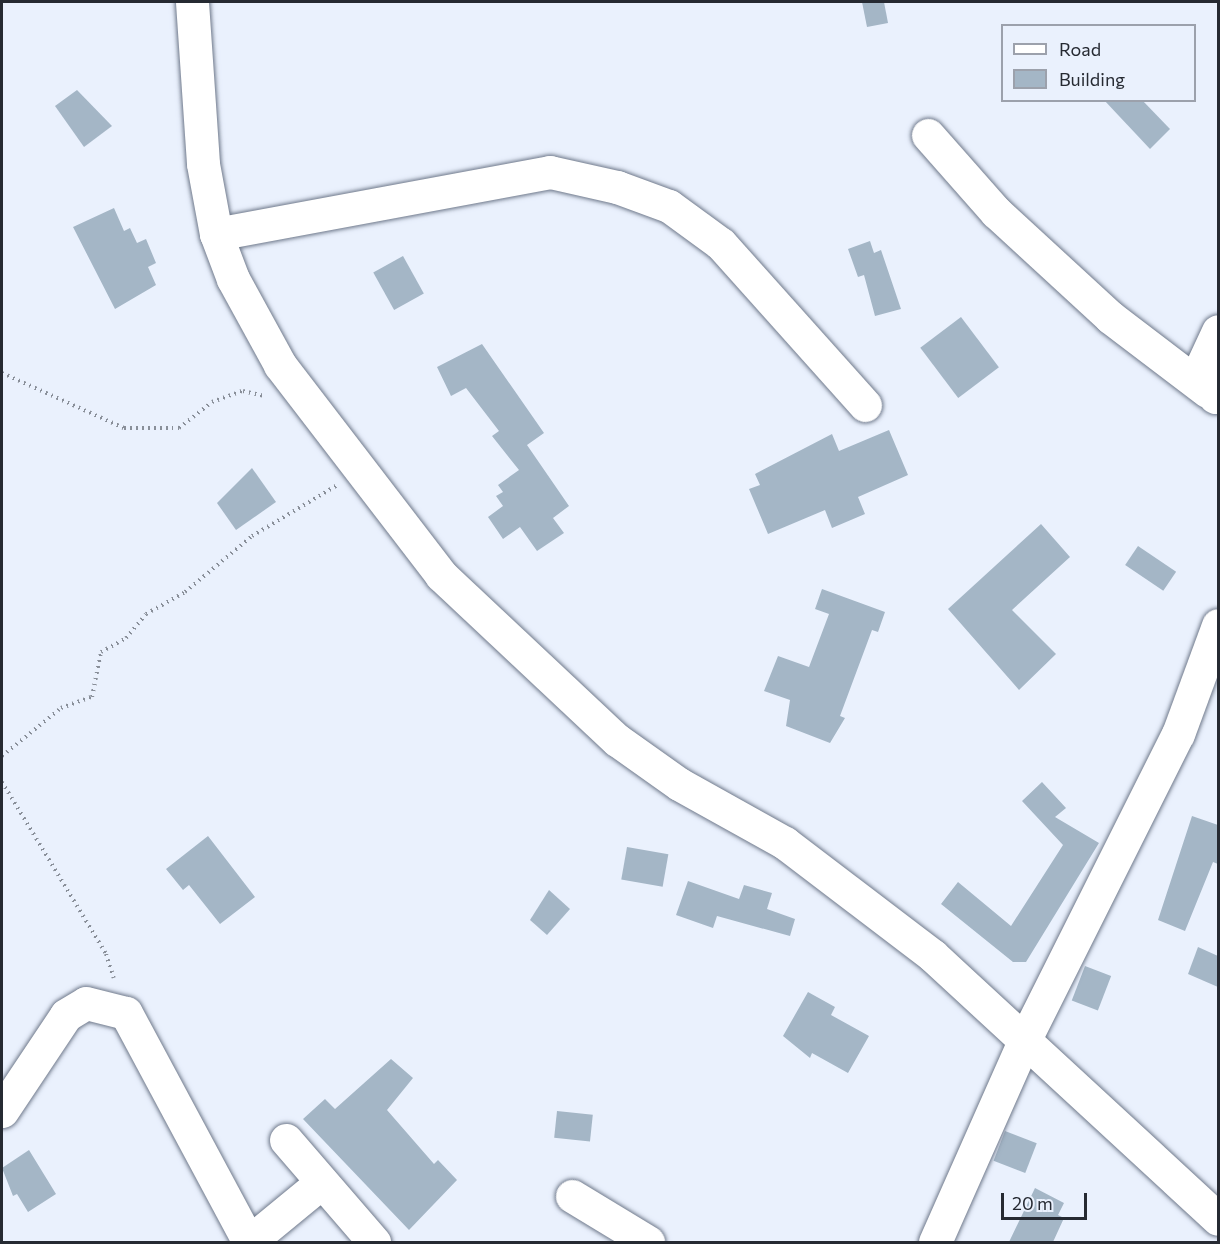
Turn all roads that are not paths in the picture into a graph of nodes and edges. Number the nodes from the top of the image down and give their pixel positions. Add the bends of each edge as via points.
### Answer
1 (192, 2) edge
2 (927, 135) dead end
3 (216, 234) junction
4 (1218, 331) edge
5 (1213, 396) edge
6 (865, 405) dead end
7 (1218, 626) edge
8 (1026, 1037) junction
9 (2, 1111) edge
10 (286, 1140) dead end
11 (322, 1182) junction
12 (572, 1196) dead end
13 (1218, 1219) edge
14 (249, 1242) edge
15 (374, 1242) edge
16 (648, 1242) edge
17 (935, 1242) edge

1 - 3 street via 203,164
2 - 5 street via 996,212 1092,301
3 - 6 street via 550,172 617,187 669,206 721,244
3 - 8 street via 254,323 358,470 441,575 564,696 679,784 785,843 865,901
4 - 5 street via 1199,372
7 - 8 street via 1178,734
8 - 13 street
8 - 17 street
9 - 14 street via 66,1015 86,1003 126,1013
10 - 11 street
11 - 14 street
11 - 15 street
12 - 16 street

